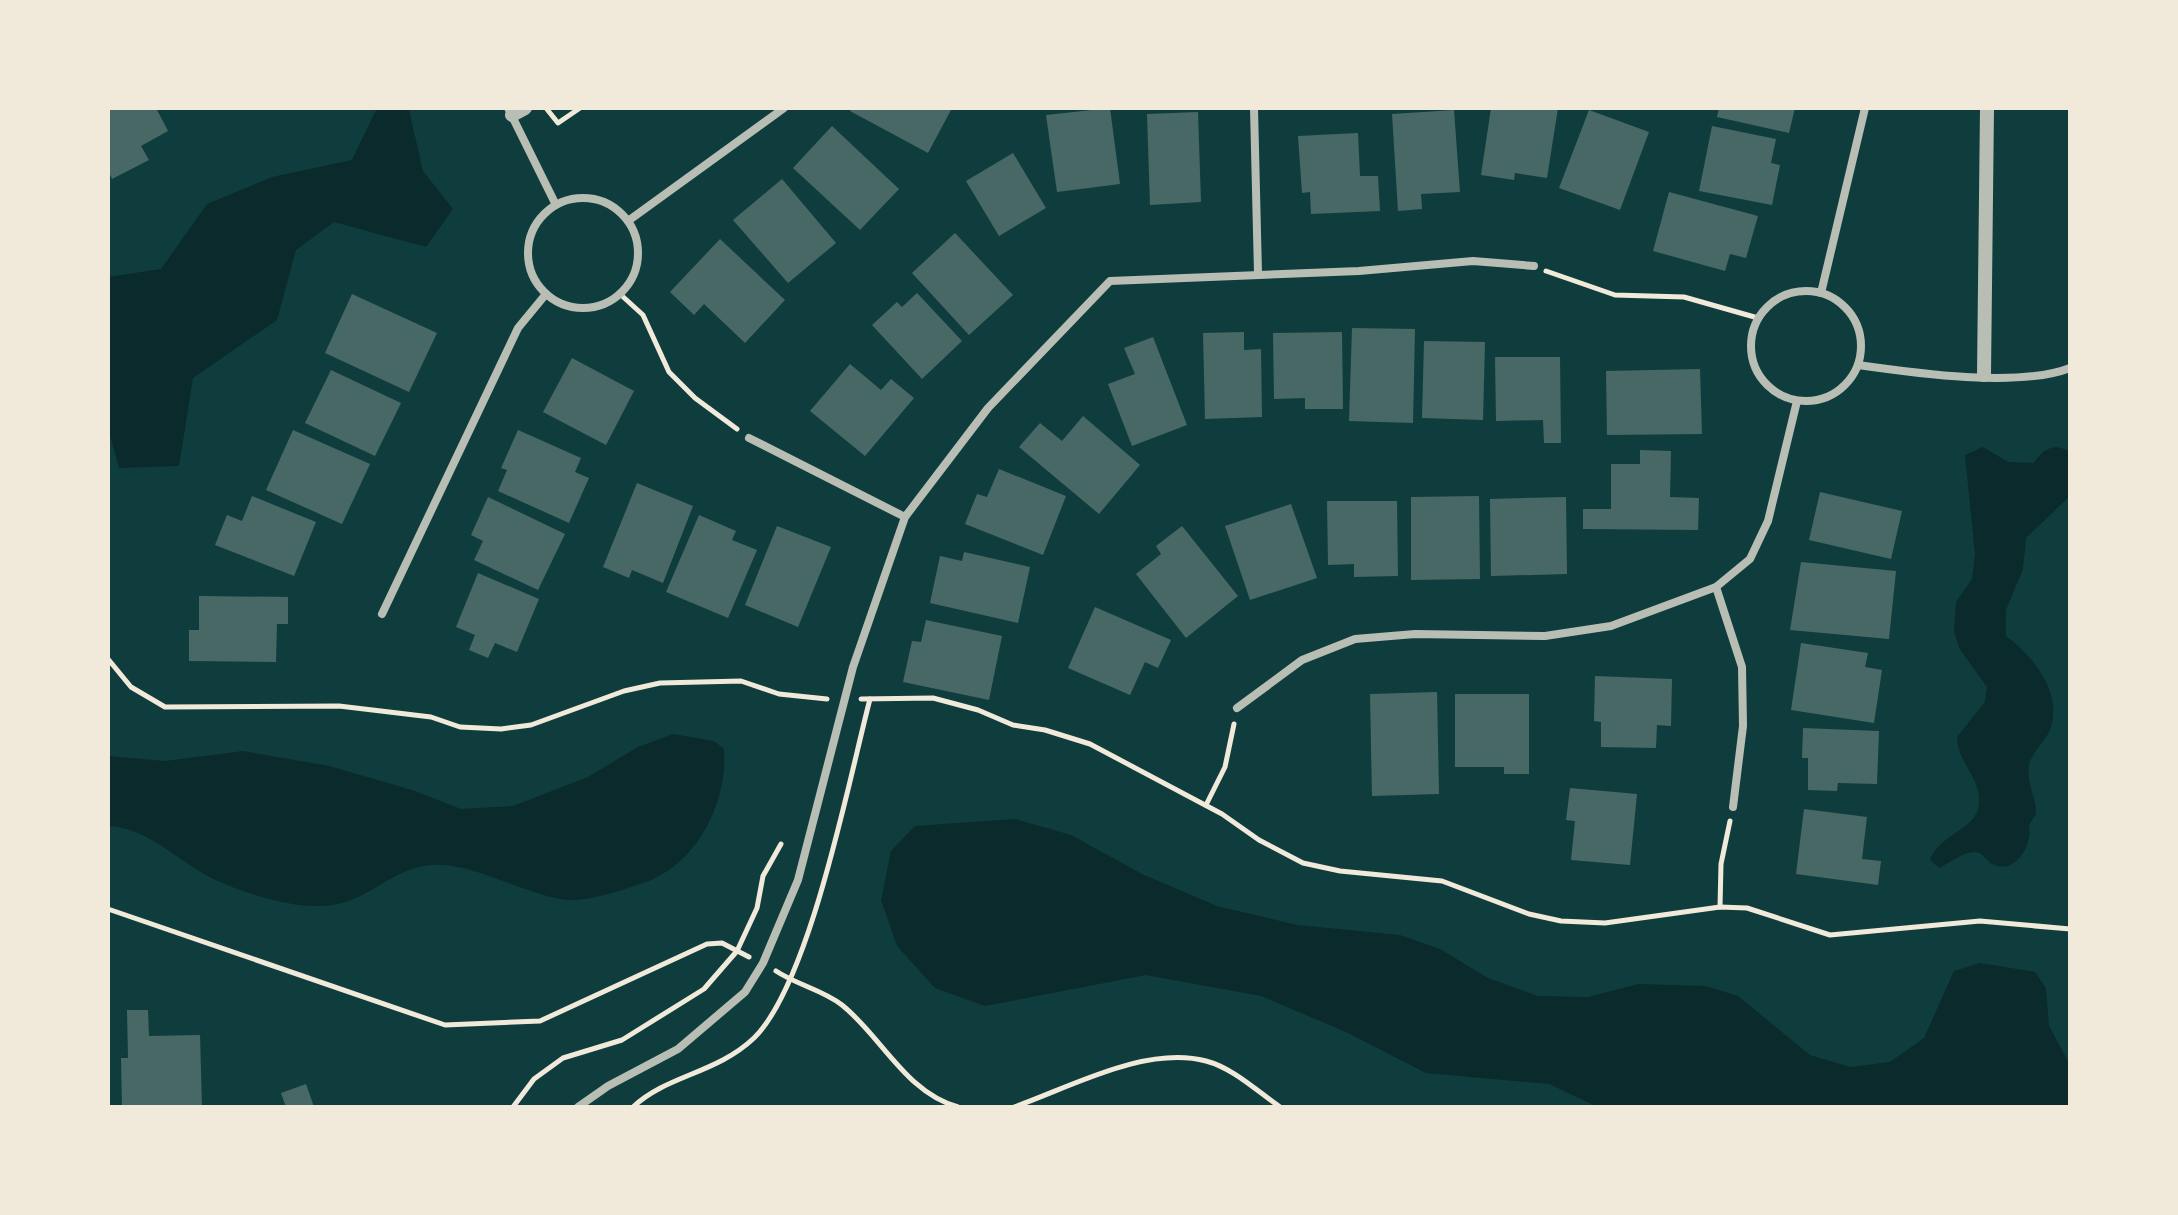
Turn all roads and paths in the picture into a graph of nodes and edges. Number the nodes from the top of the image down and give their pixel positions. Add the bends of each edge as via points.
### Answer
1 (546, 108) edge
2 (580, 108) edge
3 (784, 108) edge
4 (1254, 108) edge
5 (1865, 108) edge
6 (1987, 108) edge
7 (515, 110) edge
8 (556, 205) junction
9 (628, 221) junction
10 (1534, 266) joint
11 (1258, 273) junction
12 (1821, 293) junction
13 (546, 294) junction
14 (620, 294) junction
15 (1758, 318) junction
16 (1858, 365) junction
17 (2070, 368) edge
18 (1984, 375) junction
19 (1797, 401) junction
20 (749, 438) joint
21 (905, 517) junction
22 (1716, 587) junction
23 (382, 614) dead end
24 (108, 659) edge
25 (846, 699) junction
26 (1237, 708) joint
27 (1206, 805) junction
28 (1733, 807) joint
29 (781, 844) dead end
30 (1720, 907) junction
31 (108, 909) edge
32 (2070, 929) edge
33 (737, 951) junction
34 (763, 963) junction
35 (513, 1107) edge
36 (578, 1107) edge
37 (958, 1107) edge
38 (1014, 1107) edge
39 (1280, 1107) edge

1 - 2 path via 558,123
3 - 9 street
4 - 11 street
5 - 12 street
6 - 18 street
7 - 8 street
8 - 9 street via 574,198 596,199
8 - 13 street via 537,221 529,240 528,260
9 - 14 street via 639,254 634,275
10 - 11 street via 1473,261
10 - 15 path via 1615,295 1684,297
11 - 21 street via 1110,281 988,408
12 - 15 street via 1782,296
12 - 16 street via 1843,304 1856,324 1862,345
13 - 14 street via 582,308 602,305
13 - 23 street via 518,328
14 - 20 path via 643,315 669,372
15 - 19 street via 1750,351 1756,371 1769,388
16 - 18 street
16 - 19 street via 1846,385 1827,397
17 - 18 street via 2048,377
19 - 22 street via 1768,521 1750,559
20 - 21 street
21 - 25 street
22 - 26 street via 1611,626 1545,636 1415,634 1355,639 1302,660
22 - 28 street via 1742,667 1743,726
24 - 25 path via 131,687 165,707 339,706 418,715 460,727 531,725 660,683 741,681 779,694
25 - 27 path via 933,698 978,710 1013,725 1090,744
25 - 34 street via 798,880
26 - 27 path via 1225,767
27 - 30 path via 1303,863 1442,881 1561,921 1605,923
28 - 30 path via 1721,864
29 - 33 path via 763,876 757,908
30 - 32 path via 1747,908 1830,935 1980,921
31 - 33 path via 445,1025 540,1021 707,944 722,943
33 - 34 path
33 - 35 path via 704,989 622,1040 563,1058 534,1079
34 - 36 street via 745,992 678,1049
34 - 37 path via 839,1002 906,1074
38 - 39 path via 1114,1070 1187,1058 1224,1069

